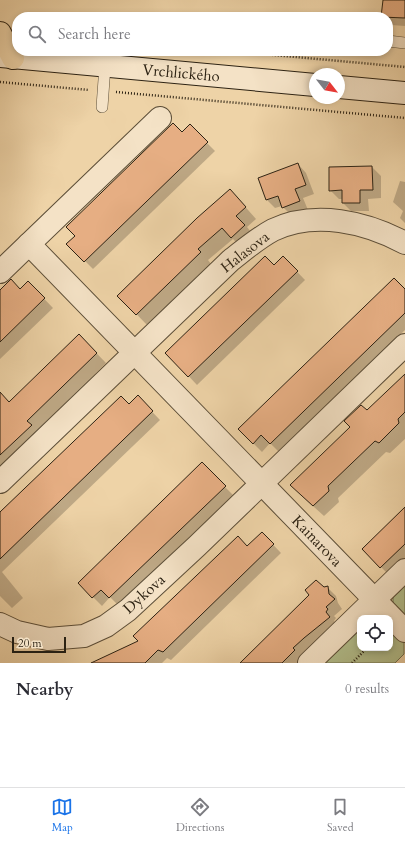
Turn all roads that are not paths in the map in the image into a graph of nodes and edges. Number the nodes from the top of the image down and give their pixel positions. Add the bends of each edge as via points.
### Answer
1 (0, 33) edge
2 (393, 42) edge
3 (405, 43) edge
4 (7, 57) edge
5 (105, 66) junction
6 (309, 84) edge
7 (345, 88) edge
8 (405, 93) edge
9 (102, 106) dead end
10 (160, 118) dead end
11 (405, 243) edge
12 (29, 244) junction
13 (0, 272) edge
14 (405, 345) edge
15 (134, 353) junction
16 (0, 482) edge
17 (261, 484) junction
18 (405, 570) edge
19 (374, 599) junction
20 (0, 624) edge
21 (405, 631) edge
22 (309, 663) edge

1 - 4 main road
2 - 3 lane
4 - 5 street, Vrchlického
5 - 6 street, Vrchlického
5 - 9 lane
7 - 8 street
10 - 12 street
11 - 15 street, Halasova via 378,230 332,220 296,223 273,230 230,260
12 - 13 street
12 - 15 street
14 - 17 street, Dykova
15 - 16 street, Halasova
15 - 17 street
17 - 19 street, Kainarova
17 - 20 street, Dykova via 134,605 106,626 84,636 48,639 16,632
18 - 19 street
19 - 21 street, Kainarova
19 - 22 street

